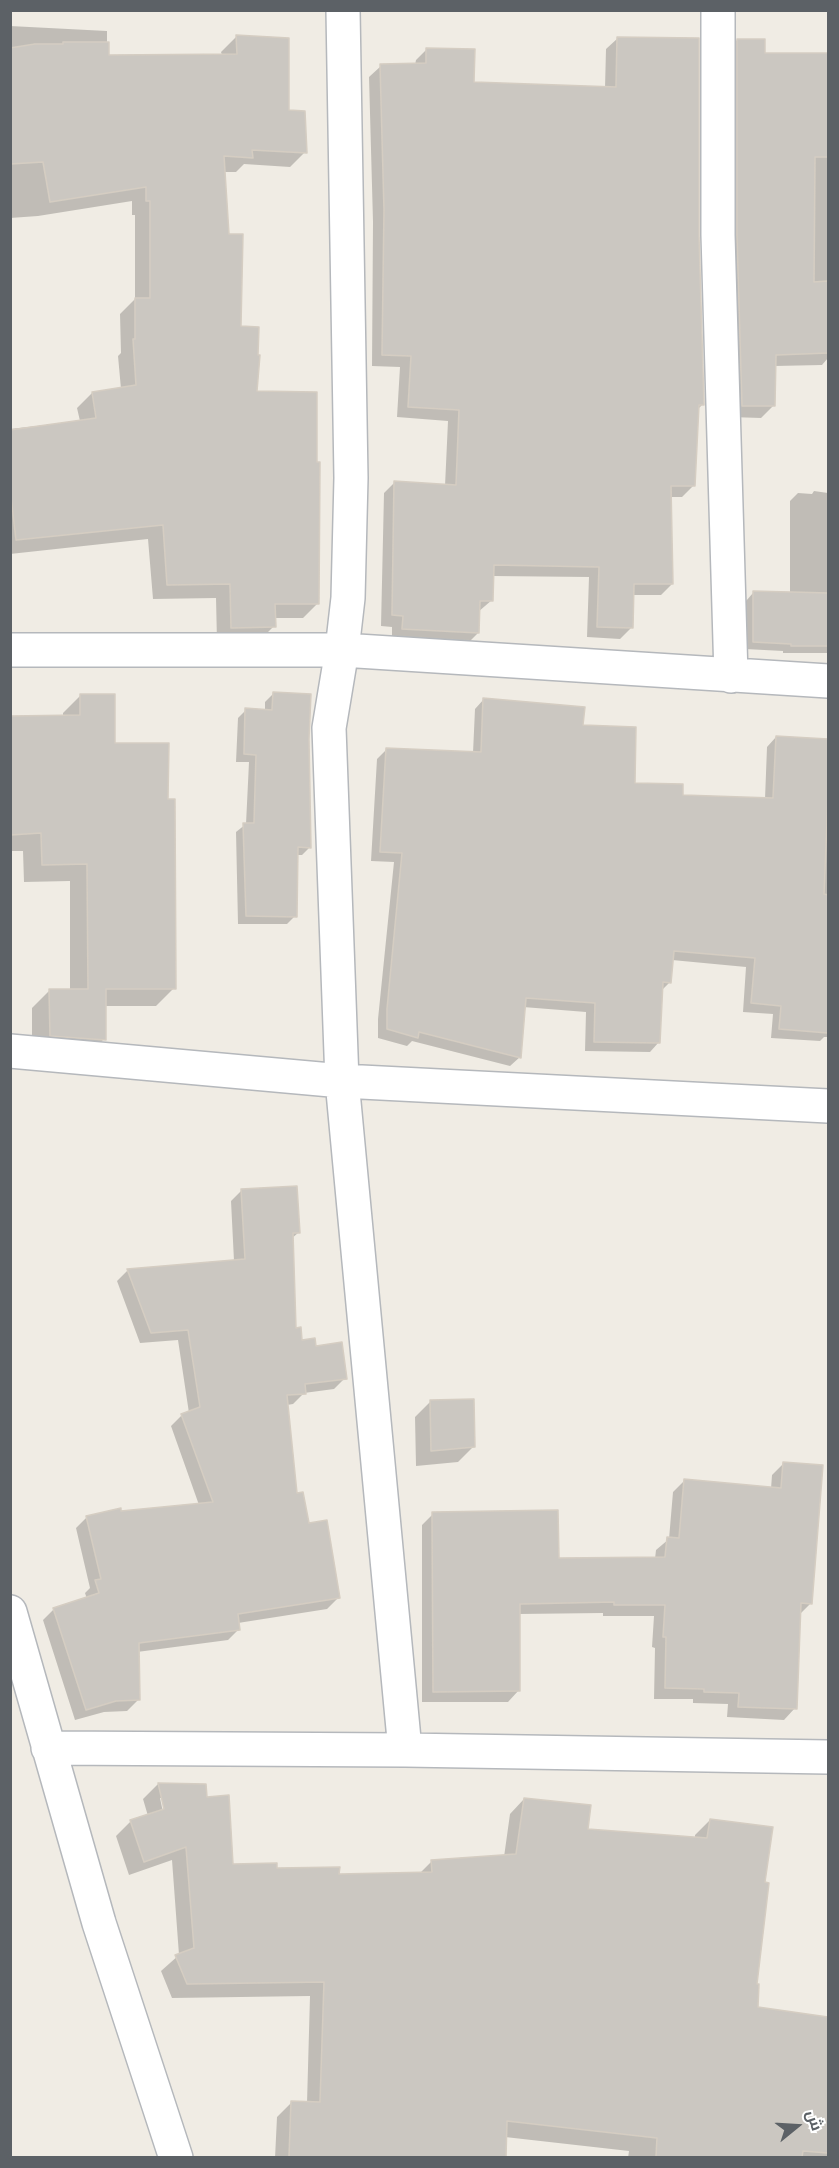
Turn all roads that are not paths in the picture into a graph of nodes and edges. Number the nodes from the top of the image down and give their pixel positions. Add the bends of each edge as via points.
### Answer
1 (343, 10) edge
2 (718, 10) edge
3 (10, 650) edge
4 (342, 650) junction
5 (731, 676) junction
6 (828, 681) edge
7 (10, 1051) edge
8 (342, 1081) junction
9 (828, 1106) edge
10 (10, 1612) edge
11 (48, 1748) junction
12 (405, 1750) junction
13 (828, 1757) edge
14 (176, 2157) edge

1 - 4 street via 351,478 348,598
2 - 5 street via 718,235
3 - 4 street
4 - 5 street
4 - 8 street via 329,728
5 - 6 street
7 - 8 street
8 - 9 street
8 - 12 street
10 - 11 street
11 - 12 street
11 - 14 street via 99,1923
12 - 13 street

